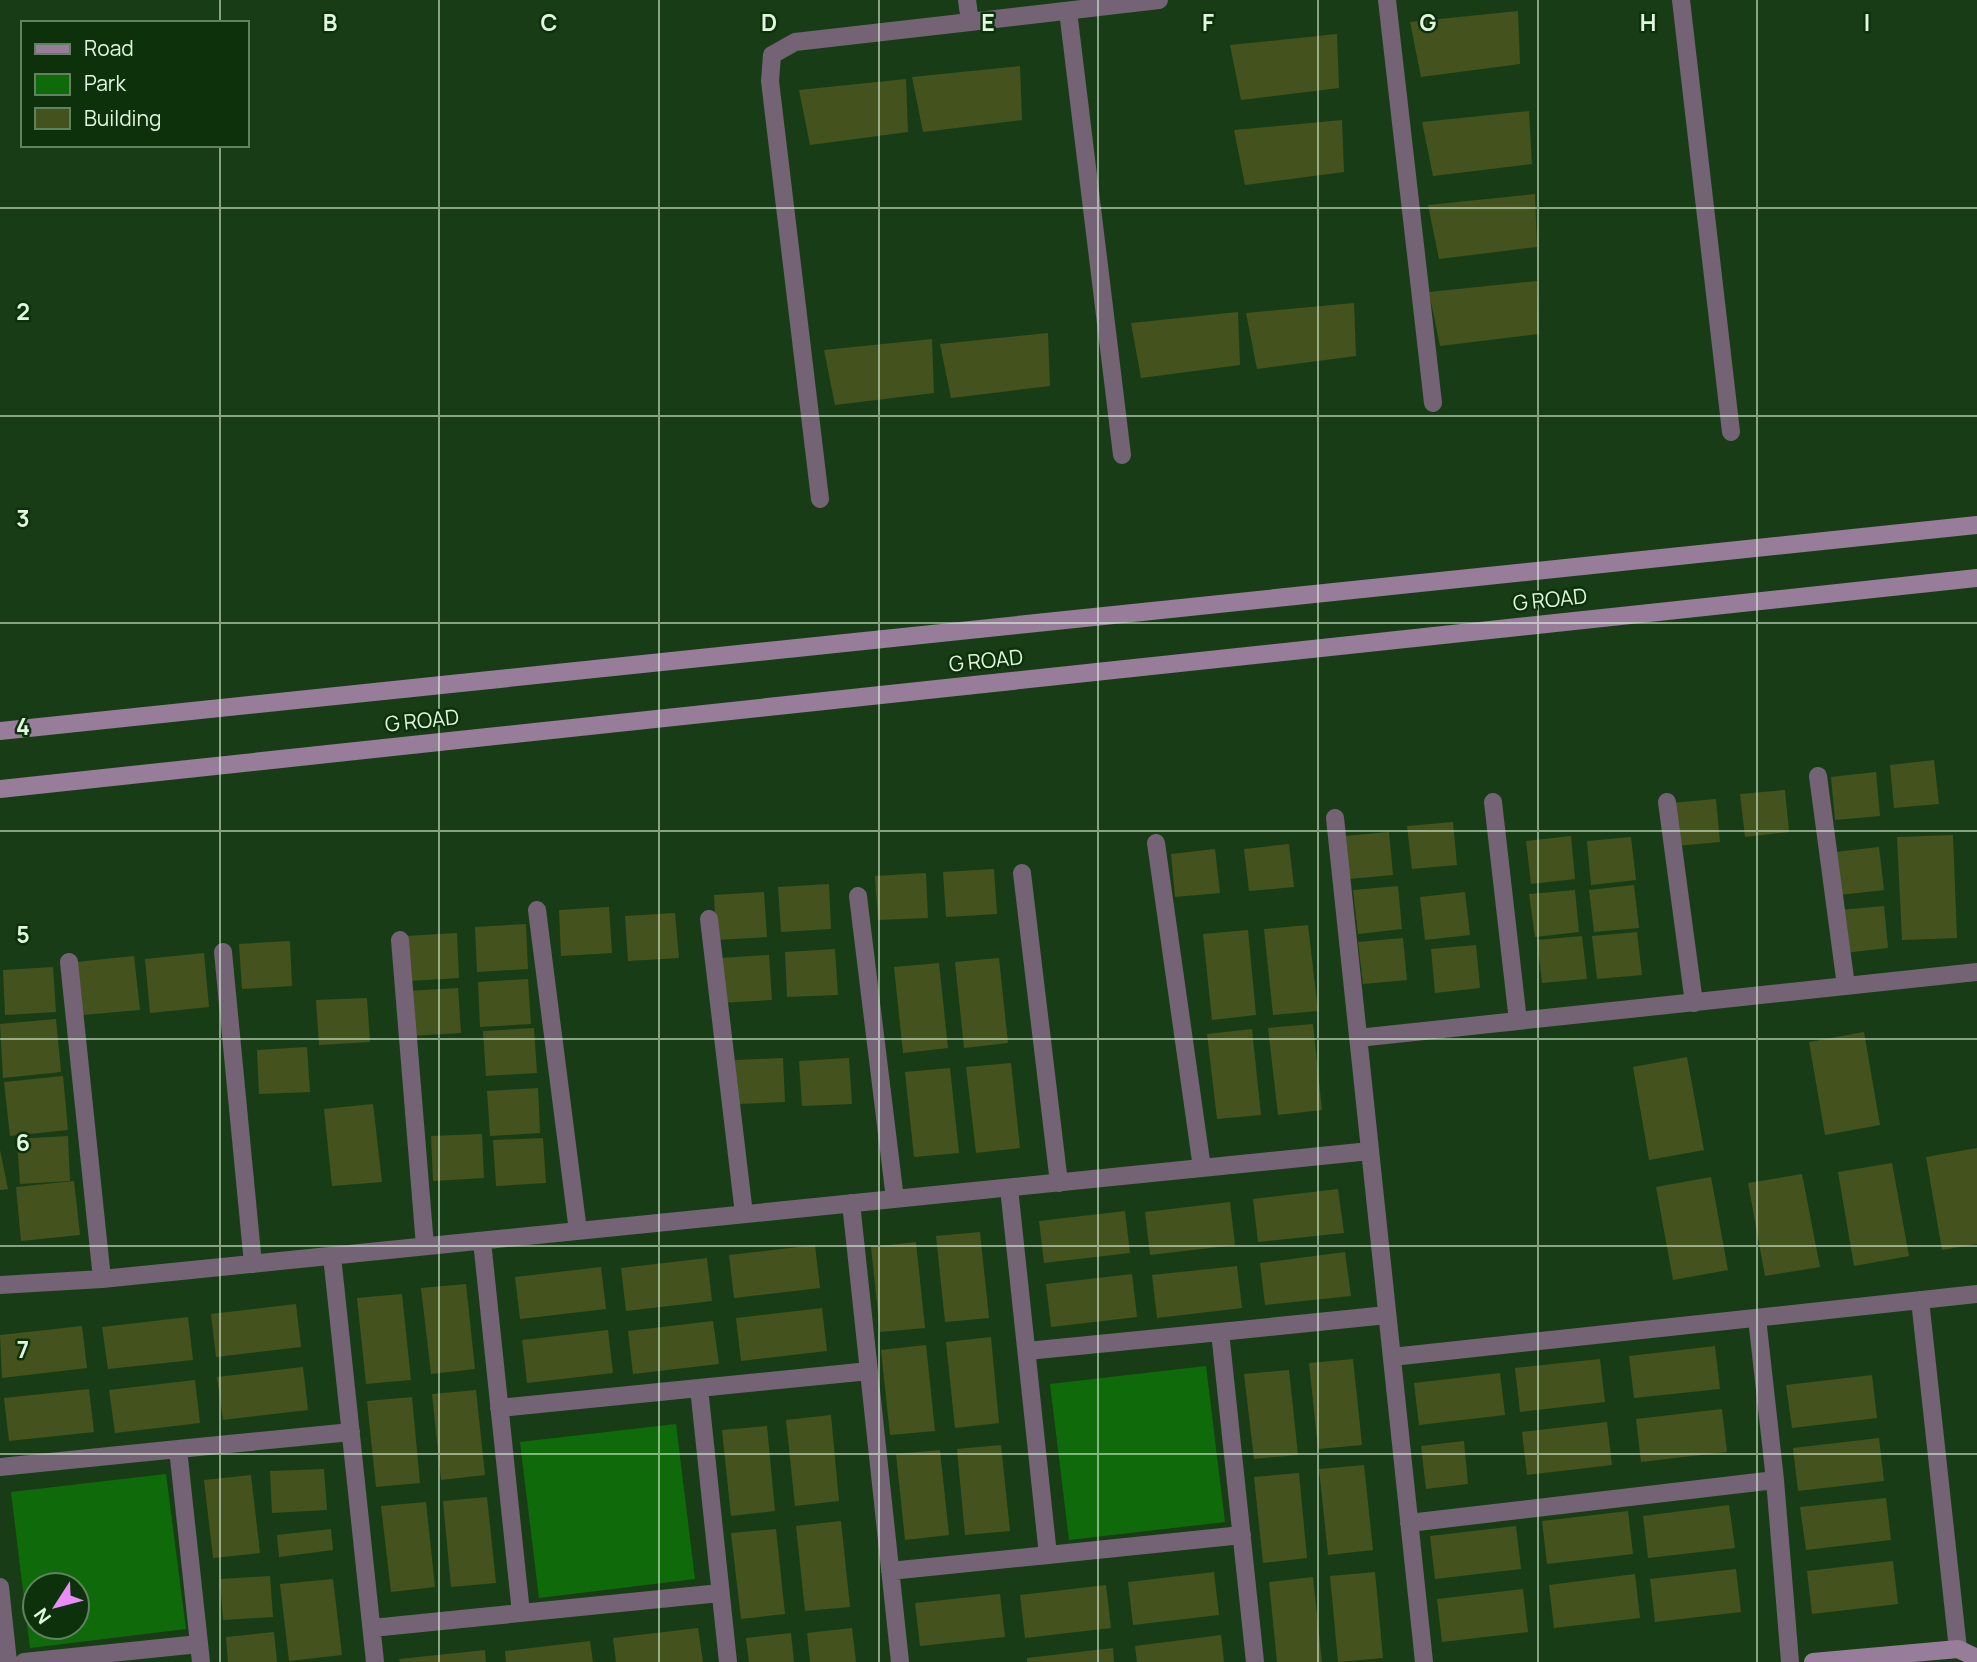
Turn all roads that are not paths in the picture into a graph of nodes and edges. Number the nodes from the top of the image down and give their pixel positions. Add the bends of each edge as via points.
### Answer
1 (967, 0) edge
2 (1159, 0) edge
3 (1387, 0) edge
4 (1681, 0) edge
5 (1068, 10) junction
6 (970, 22) junction
7 (1433, 403) dead end
8 (1731, 432) dead end
9 (1122, 455) dead end
10 (820, 499) dead end
11 (1977, 525) edge
12 (1977, 578) edge
13 (0, 731) edge
14 (1818, 776) dead end
15 (0, 789) edge
16 (1493, 802) dead end
17 (1667, 802) dead end
18 (1335, 818) dead end
19 (1156, 843) dead end
20 (1022, 873) dead end
21 (858, 896) dead end
22 (537, 910) dead end
23 (709, 919) dead end
24 (400, 940) dead end
25 (223, 952) dead end
26 (69, 962) dead end
27 (1977, 972) edge
28 (1846, 986) junction
29 (1694, 1003) junction
30 (1518, 1021) junction
31 (1358, 1038) junction
32 (1370, 1151) junction
33 (1202, 1168) junction
34 (1059, 1183) junction
35 (1009, 1188) junction
36 (895, 1199) junction
37 (851, 1203) junction
38 (744, 1214) junction
39 (578, 1231) junction
40 (482, 1241) junction
41 (425, 1246) junction
42 (332, 1256) junction
43 (253, 1264) junction
44 (102, 1279) junction
45 (0, 1285) edge
46 (1977, 1294) edge
47 (1920, 1300) junction
48 (1387, 1315) junction
49 (1757, 1318) junction
50 (1220, 1332) junction
51 (1027, 1351) junction
52 (1392, 1357) junction
53 (869, 1371) junction
54 (699, 1388) junction
55 (499, 1408) junction
56 (351, 1432) junction
57 (178, 1450) junction
58 (0, 1467) edge
59 (1774, 1479) junction
60 (1409, 1523) junction
61 (1241, 1535) junction
62 (1048, 1555) junction
63 (890, 1571) junction
64 (0, 1587) edge
65 (720, 1592) junction
66 (521, 1613) junction
67 (372, 1628) junction
68 (1958, 1649) junction
69 (200, 1653) edge
70 (1977, 1658) edge
71 (8, 1662) edge
72 (24, 1662) edge
73 (375, 1662) edge
74 (727, 1662) edge
75 (900, 1662) edge
76 (1255, 1662) edge
77 (1424, 1662) edge
78 (1790, 1662) edge
79 (1812, 1662) edge

1 - 6 street
2 - 5 street
3 - 7 street
4 - 8 street
5 - 6 street
5 - 9 street
6 - 10 street via 794,42 772,55 770,81
11 - 13 street, G ROAD
12 - 15 street, G ROAD
14 - 28 street
16 - 30 street
17 - 29 street
18 - 31 street
19 - 33 street
20 - 34 street
21 - 36 street
22 - 39 street
23 - 38 street
24 - 41 street
25 - 43 street
26 - 44 street
27 - 28 street
28 - 29 street
29 - 30 street
30 - 31 street
31 - 32 street
32 - 33 street
32 - 48 street
33 - 34 street
34 - 35 street
35 - 36 street
35 - 51 street
36 - 37 street
37 - 38 street
37 - 53 street
38 - 39 street
39 - 40 street
40 - 41 street
40 - 55 street
41 - 42 street
42 - 43 street
42 - 56 street
43 - 44 street
44 - 45 street
46 - 47 street
47 - 49 street
47 - 68 street
48 - 50 street
48 - 52 street
49 - 52 street
49 - 59 street
50 - 51 street
50 - 61 street
51 - 62 street
52 - 60 street
53 - 54 street
53 - 63 street
54 - 55 street
54 - 65 street
55 - 66 street
56 - 57 street
56 - 67 street
57 - 58 street
57 - 69 street
59 - 60 street
59 - 78 street
60 - 77 street
61 - 62 street
61 - 76 street
62 - 63 street
63 - 75 street
64 - 71 street
65 - 66 street
65 - 74 street
66 - 67 street
67 - 73 street
68 - 70 street
68 - 79 street
69 - 72 street

